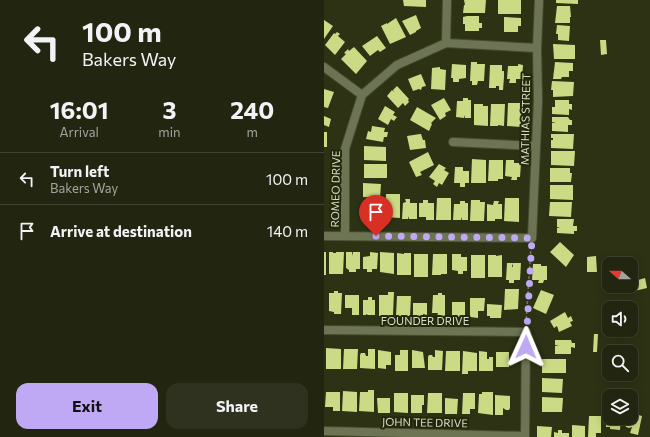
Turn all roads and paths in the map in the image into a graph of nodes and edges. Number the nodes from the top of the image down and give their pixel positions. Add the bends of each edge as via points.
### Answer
1 (447, 0) edge
2 (539, 0) edge
3 (446, 43) junction
4 (537, 48) junction
5 (324, 68) edge
6 (362, 95) junction
7 (453, 142) dead end
8 (536, 146) junction
9 (324, 236) edge
10 (345, 236) junction
11 (532, 238) junction
12 (324, 330) edge
13 (526, 332) junction
14 (324, 431) edge
15 (525, 436) edge

1 - 3 street
2 - 4 street, MATHIAS STREET
3 - 4 street
3 - 6 street via 397,65
4 - 8 street, MATHIAS STREET
5 - 6 street
6 - 10 street, ROMEO DRIVE via 345,150
7 - 8 street
8 - 11 street, MATHIAS STREET
9 - 10 street
10 - 11 street
11 - 13 path
12 - 13 street, FOUNDER DRIVE
13 - 15 street
14 - 15 street, JOHN TEE DRIVE

